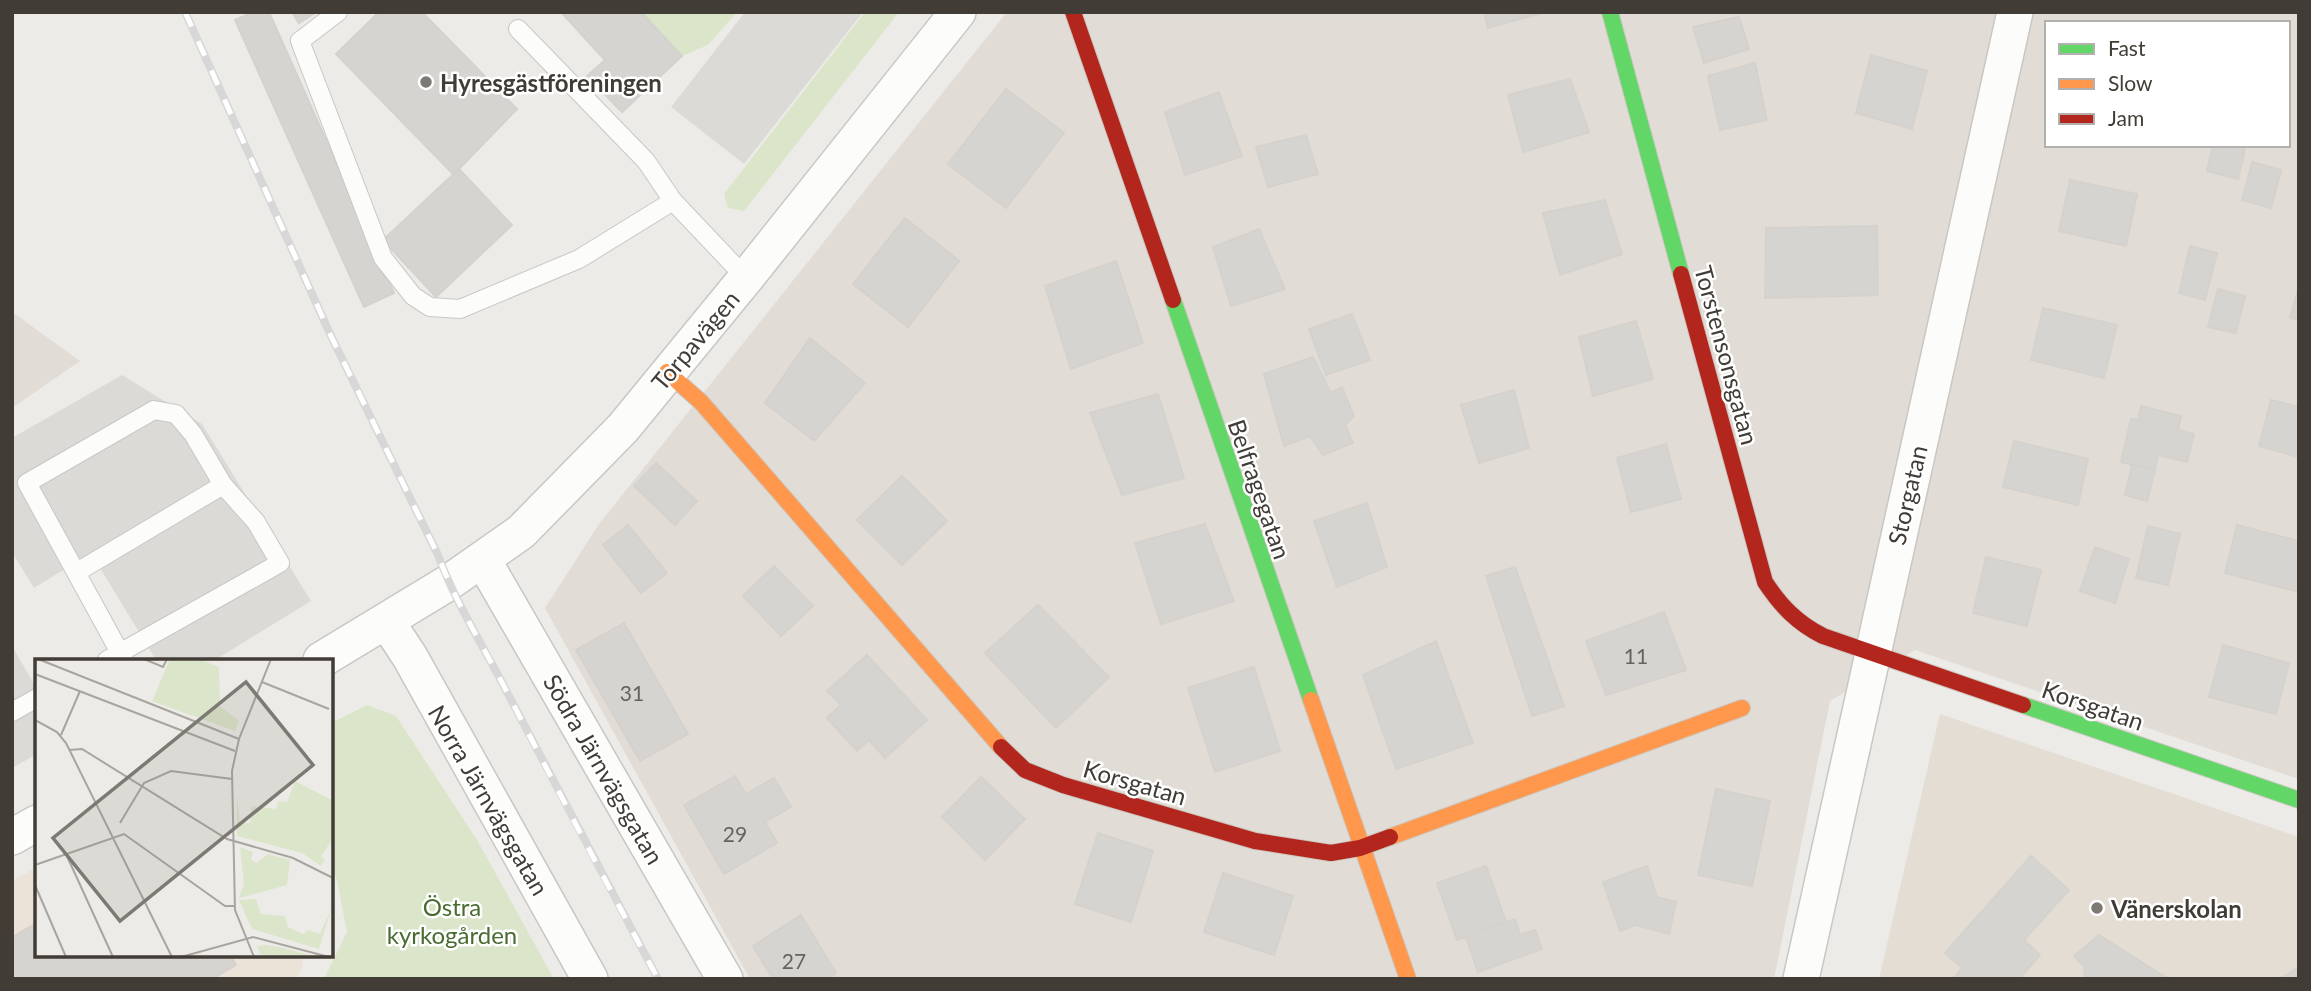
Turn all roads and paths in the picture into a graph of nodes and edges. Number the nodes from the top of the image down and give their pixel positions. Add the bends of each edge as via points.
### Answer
1 (338, 12) edge
2 (958, 12) edge
3 (1073, 12) edge
4 (1610, 12) edge
5 (2015, 12) edge
6 (518, 29) dead end
7 (673, 201) junction
8 (746, 278) junction
9 (667, 372) junction
10 (223, 485) junction
11 (483, 559) junction
12 (77, 572) junction
13 (387, 622) junction
14 (1872, 654) junction
15 (117, 658) edge
16 (323, 659) edge
17 (35, 699) edge
18 (1742, 708) dead end
19 (12, 712) edge
20 (2299, 800) edge
21 (35, 824) edge
22 (12, 836) edge
23 (1360, 848) junction
24 (590, 979) edge
25 (724, 979) edge
26 (1408, 979) edge
27 (1801, 979) edge

1 - 7 lane via 300,41 383,258 413,296 430,307 460,309 579,259
2 - 8 street, Torpavägen
3 - 23 street, Belfragegatan
4 - 14 street, Torstensonsgatan via 1765,582 1779,605 1800,625
5 - 14 street, Storgatan
6 - 7 lane via 646,161
7 - 8 lane
8 - 9 street, Torpavägen
9 - 11 street, Torpavägen via 623,428 521,532
9 - 23 street, Korsgatan via 701,402 1025,770 1255,841 1331,853
10 - 12 lane
10 - 12 lane via 176,414 154,410 27,483
10 - 15 lane via 257,523 280,564
11 - 13 street, Torpavägen
11 - 25 street, Södra Järnvägsgatan
12 - 15 lane
13 - 16 street, Torpavägen
13 - 24 street, Norra Järnvägsgatan
14 - 20 street, Korsgatan
14 - 27 street, Storgatan
17 - 19 lane
18 - 23 street, Korsgatan
21 - 22 street
23 - 26 street, Belfragegatan

